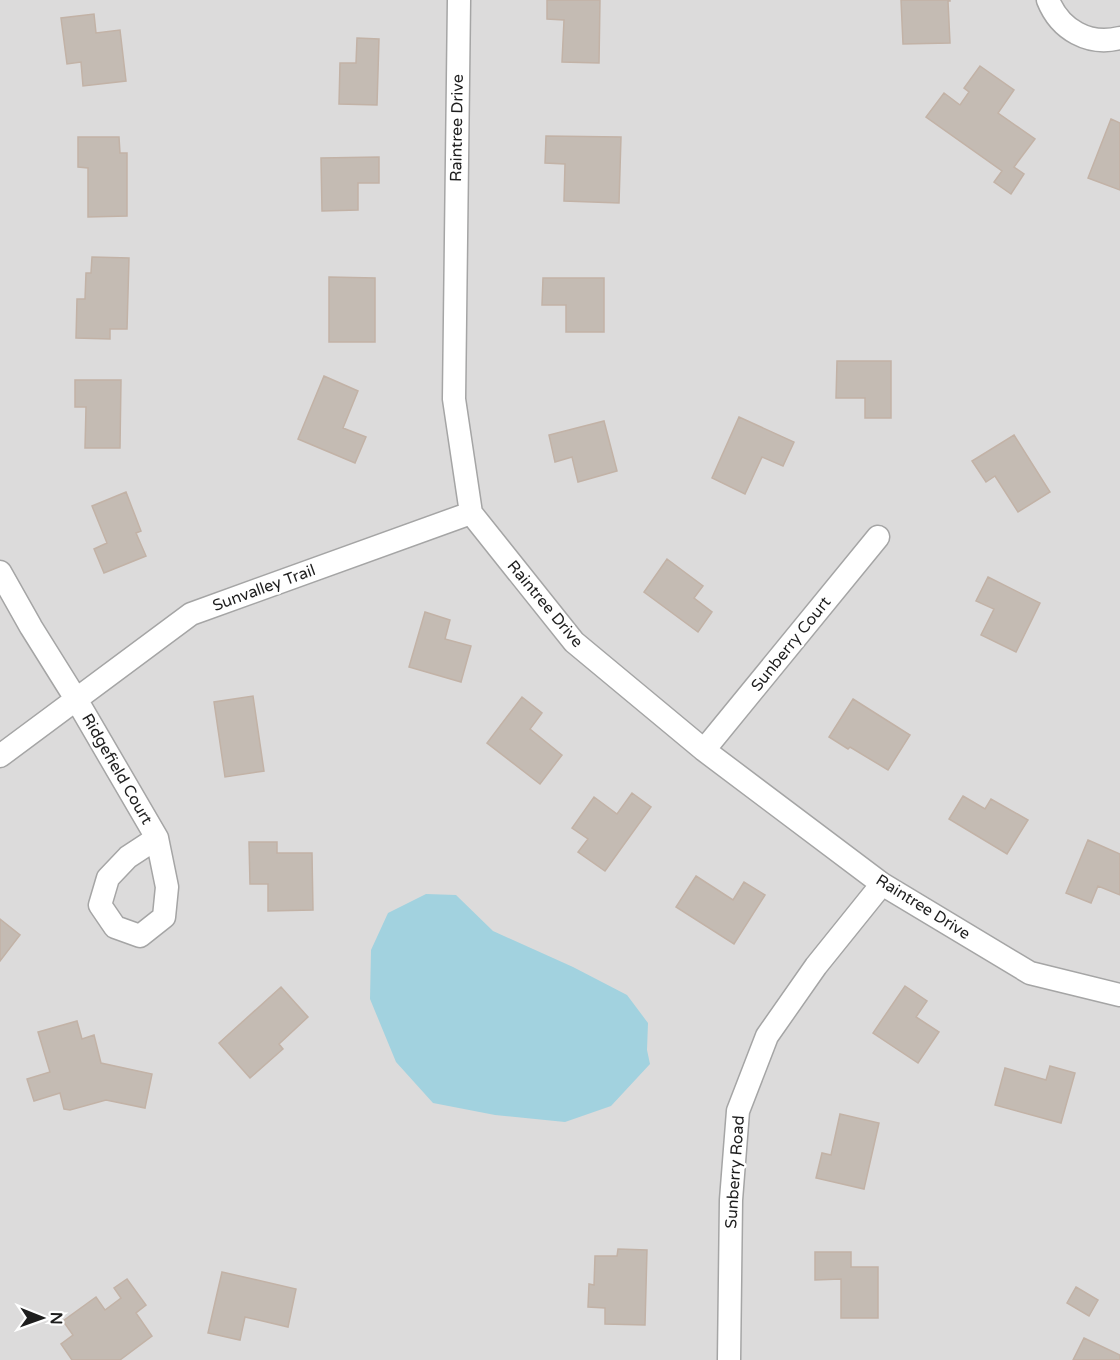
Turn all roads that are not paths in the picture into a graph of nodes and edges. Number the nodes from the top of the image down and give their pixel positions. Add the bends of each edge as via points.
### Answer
1 (459, 0) edge
2 (1048, 0) edge
3 (1120, 38) edge
4 (471, 513) junction
5 (878, 537) dead end
6 (0, 572) edge
7 (76, 699) junction
8 (704, 750) junction
9 (0, 756) edge
10 (157, 838) dead end
11 (882, 884) junction
12 (1120, 995) edge
13 (729, 1360) edge

1 - 4 street, Raintree Drive via 454,399
2 - 3 street via 1064,25 1080,35 1098,40
4 - 7 street, Sunvalley Trail via 191,614
4 - 8 street, Raintree Drive via 574,642
5 - 8 street, Sunberry Court
6 - 7 street, Ridgefield Court
7 - 9 street, Sunvalley Trail
7 - 10 street, Ridgefield Court
8 - 11 street, Raintree Drive
11 - 12 street, Raintree Drive via 1029,973
11 - 13 street, Sunberry Road via 816,966 767,1036 738,1111 731,1200

